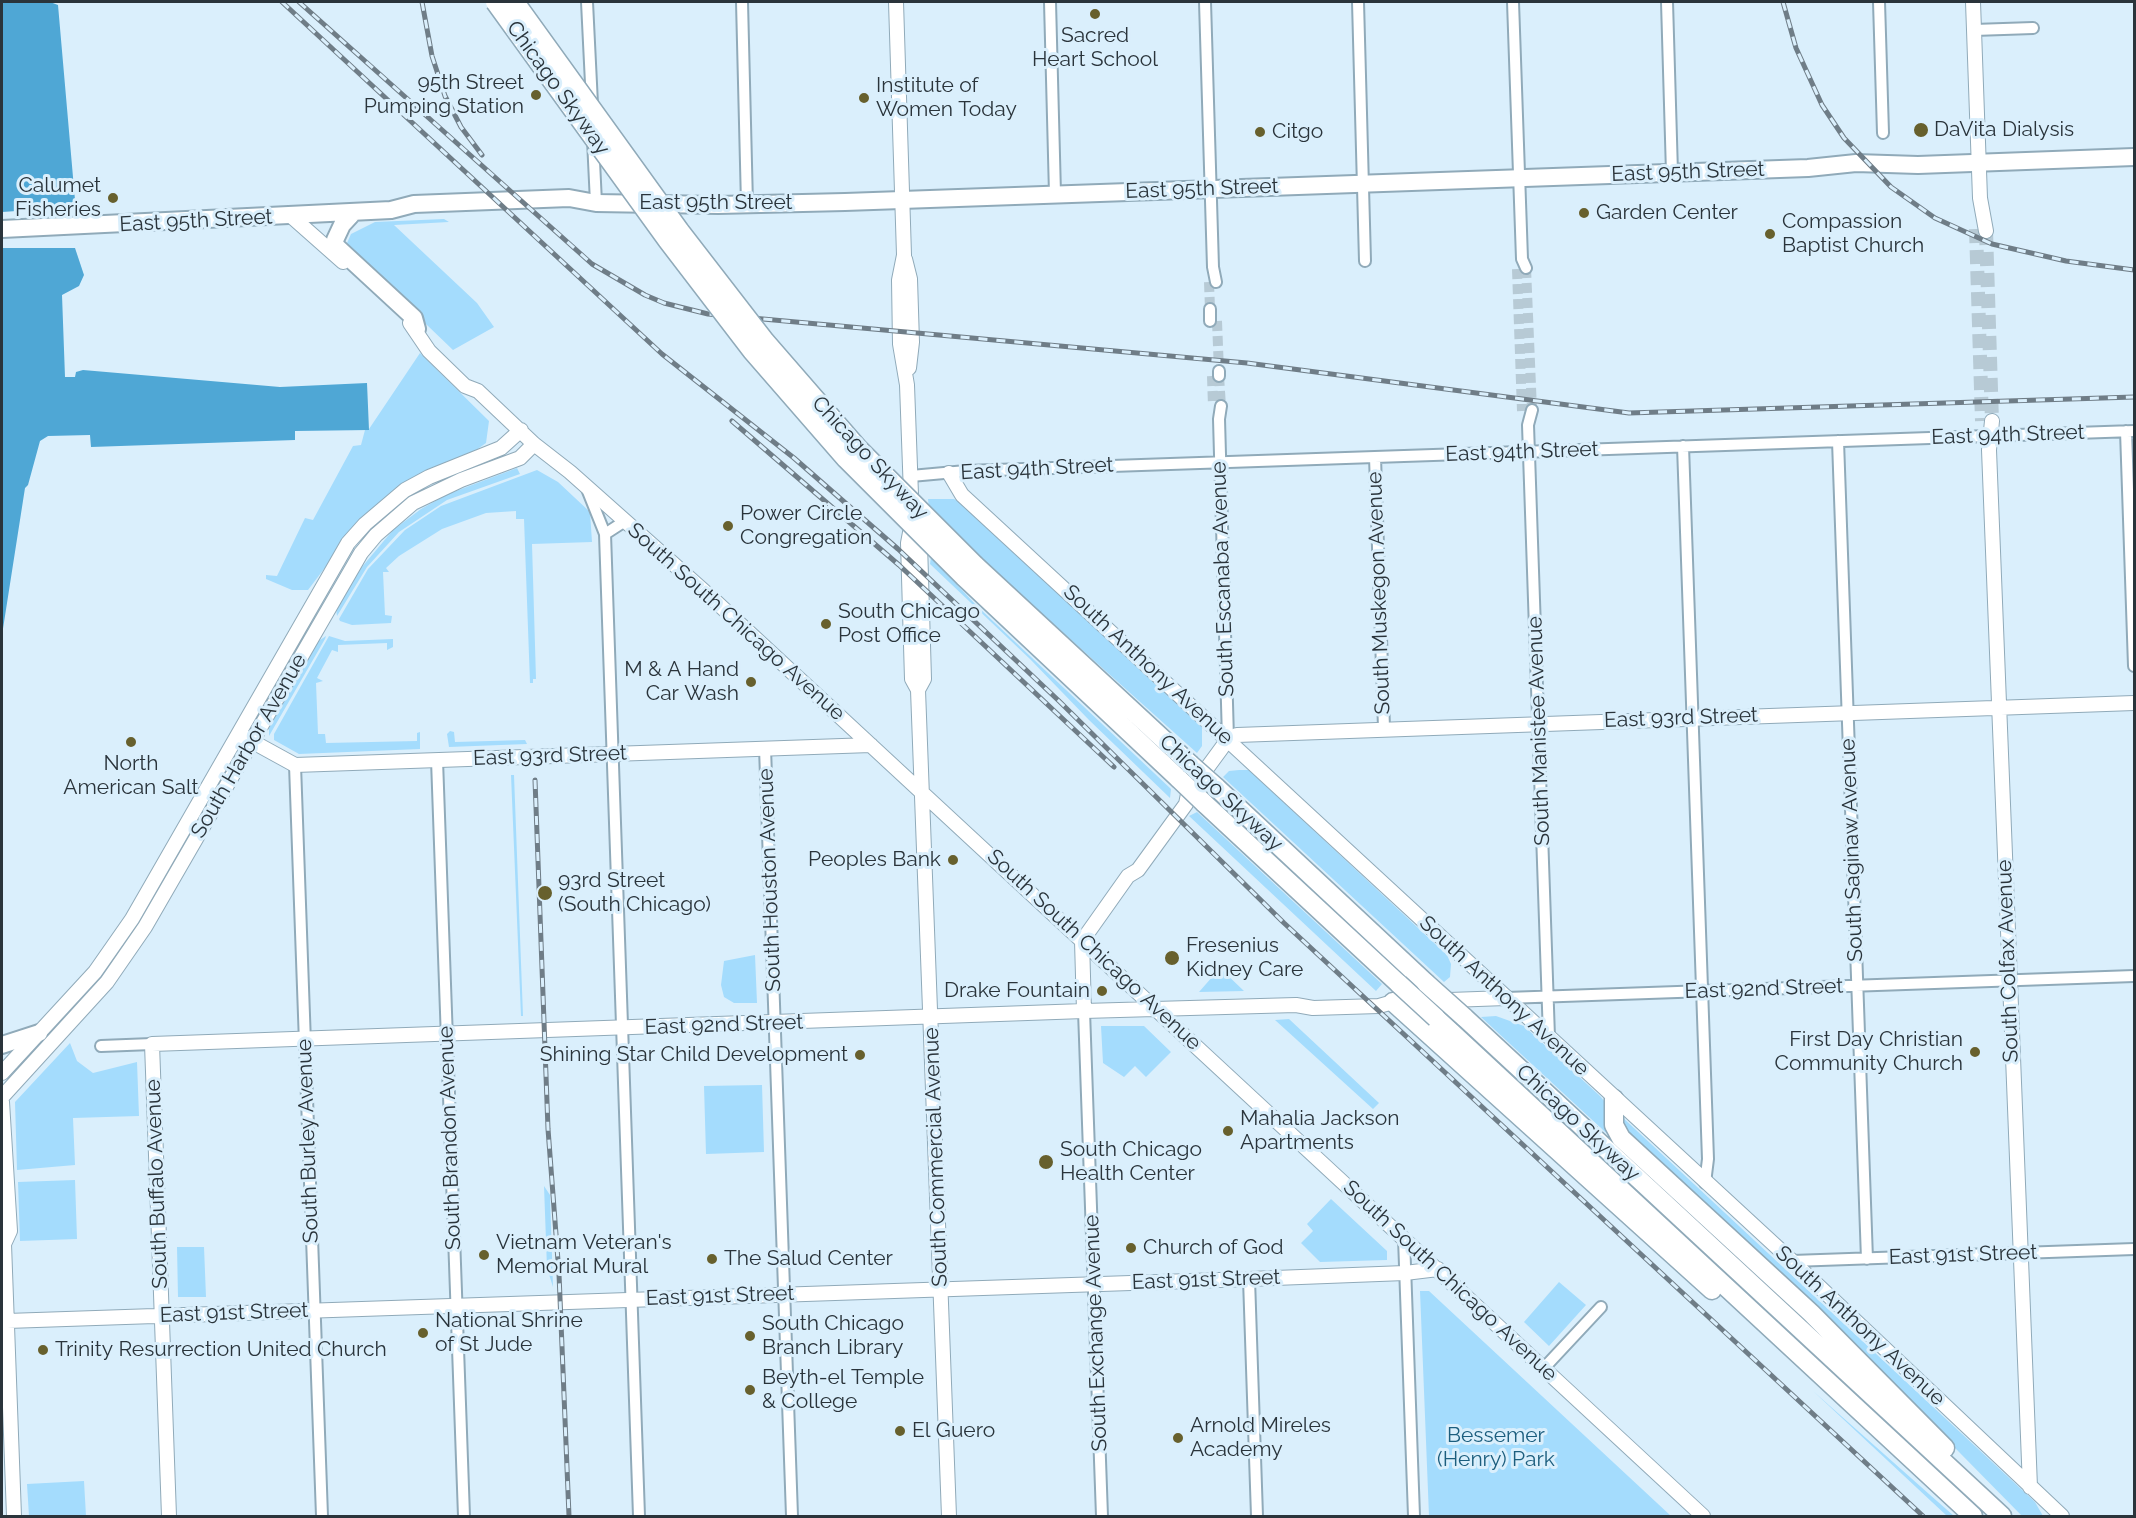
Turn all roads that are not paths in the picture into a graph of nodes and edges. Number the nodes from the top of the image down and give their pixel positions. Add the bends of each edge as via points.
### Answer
1 (495, 2) edge
2 (515, 2) edge
3 (587, 2) edge
4 (742, 2) edge
5 (896, 2) edge
6 (1050, 2) edge
7 (1205, 2) edge
8 (1358, 2) edge
9 (1513, 2) edge
10 (1667, 2) edge
11 (1879, 2) edge
12 (1973, 2) edge
13 (2033, 28) dead end
14 (1974, 30) junction
15 (1883, 134) dead end
16 (2134, 157) edge
17 (1979, 163) junction
18 (1672, 173) junction
19 (1519, 179) junction
20 (1363, 184) junction
21 (1210, 189) junction
22 (1054, 194) junction
23 (902, 200) junction
24 (596, 203) junction
25 (747, 204) junction
26 (354, 212) junction
27 (291, 216) junction
28 (2, 229) edge
29 (1981, 230) tunnel mouth
30 (1365, 261) dead end
31 (1522, 266) tunnel mouth
32 (1212, 282) tunnel mouth
33 (1213, 308) tunnel mouth
34 (1214, 321) tunnel mouth
35 (420, 334) junction
36 (1217, 406) tunnel mouth
37 (1527, 411) tunnel mouth
38 (1987, 421) tunnel mouth
39 (521, 430) junction
40 (2130, 431) edge
41 (1988, 436) junction
42 (1838, 441) junction
43 (534, 444) junction
44 (1683, 446) junction
45 (1529, 452) junction
46 (1375, 457) junction
47 (1220, 462) junction
48 (950, 473) junction
49 (911, 476) junction
50 (585, 485) junction
51 (625, 521) junction
52 (605, 534) junction
53 (970, 571) junction
54 (2134, 666) edge
55 (2134, 703) edge
56 (1999, 708) junction
57 (1847, 713) junction
58 (1692, 718) junction
59 (1539, 723) junction
60 (1384, 728) junction
61 (238, 733) junction
62 (1228, 739) junction
63 (251, 741) junction
64 (871, 745) junction
65 (765, 748) junction
66 (612, 754) junction
67 (437, 760) junction
68 (295, 765) junction
69 (922, 790) junction
70 (1190, 792) junction
71 (1082, 941) junction
72 (2134, 976) edge
73 (2009, 980) junction
74 (1857, 985) junction
75 (1702, 991) junction
76 (1548, 996) junction
77 (1506, 998) junction
78 (1393, 1002) junction
79 (1158, 1010) junction
80 (1084, 1011) junction
81 (931, 1018) junction
82 (775, 1023) junction
83 (623, 1028) junction
84 (39, 1033) junction
85 (447, 1034) junction
86 (1549, 1037) junction
87 (304, 1039) junction
88 (152, 1044) junction
89 (2, 1045) edge
90 (101, 1046) dead end
91 (2, 1073) edge
92 (2, 1097) edge
93 (1614, 1099) junction
94 (2, 1102) edge
95 (1705, 1184) junction
96 (1404, 1238) junction
97 (3, 1242) edge
98 (2134, 1249) edge
99 (2020, 1253) junction
100 (1867, 1259) junction
101 (1792, 1261) junction
102 (1438, 1269) junction
103 (1405, 1273) junction
104 (1249, 1279) junction
105 (1094, 1284) junction
106 (941, 1290) junction
107 (783, 1294) junction
108 (632, 1299) junction
109 (456, 1305) junction
110 (1601, 1307) dead end
111 (314, 1309) junction
112 (162, 1316) junction
113 (4, 1321) edge
114 (1544, 1368) junction
115 (1858, 1410) junction
116 (2030, 1487) junction
117 (2041, 1498) junction
118 (1997, 1512) edge
119 (14, 1516) edge
120 (169, 1516) edge
121 (322, 1516) edge
122 (464, 1516) edge
123 (639, 1516) edge
124 (792, 1516) edge
125 (949, 1516) edge
126 (1102, 1516) edge
127 (1257, 1516) edge
128 (1414, 1516) edge
129 (1703, 1516) edge
130 (1973, 1516) edge
131 (2049, 1516) edge
132 (2062, 1516) edge

1 - 53 highway, Chicago Skyway, bridge via 752,351 855,468
2 - 53 highway, Chicago Skyway, bridge via 686,239 765,341
3 - 24 street
4 - 25 street
5 - 23 main road, South Commercial Avenue
6 - 22 street
7 - 21 street
8 - 20 street
9 - 19 street
10 - 18 street
11 - 15 street
12 - 14 main road
13 - 14 street
14 - 17 main road
16 - 17 main road, East 95th Street
17 - 18 main road, East 95th Street via 1886,170 1808,168
17 - 29 main road
18 - 19 main road, East 95th Street
19 - 20 main road, East 95th Street
19 - 31 street
20 - 21 main road, East 95th Street
20 - 30 street
21 - 22 main road, East 95th Street
21 - 32 street
22 - 23 main road, East 95th Street
23 - 25 main road, East 95th Street
23 - 49 main road, South Commercial Avenue via 912,331 908,385
24 - 25 main road, East 95th Street
24 - 26 main road, East 95th Street via 569,198 414,204
26 - 27 main road, East 95th Street
26 - 35 main road via 343,224 335,244 414,318
27 - 28 main road, East 95th Street
27 - 35 main road, South South Chicago Avenue
33 - 34 street
35 - 39 main road, South South Chicago Avenue via 473,380 478,391
36 - 47 street, South Escanaba Avenue
37 - 45 street, South Manistee Avenue
38 - 41 main road, South Colfax Avenue
39 - 43 main road, South South Chicago Avenue
39 - 61 main road, South Harbor Avenue via 501,448 405,490 365,524 348,543
40 - 41 street, East 94th Street
40 - 54 street
41 - 42 street, East 94th Street
41 - 56 main road, South Colfax Avenue
42 - 44 street, East 94th Street
42 - 57 street, South Saginaw Avenue
43 - 50 main road, South South Chicago Avenue
43 - 63 main road, South Harbor Avenue via 520,458 413,503 376,535 344,579
44 - 45 street, East 94th Street
44 - 58 street
45 - 46 street, East 94th Street
45 - 59 street, South Manistee Avenue
46 - 47 street, East 94th Street
46 - 60 street, South Muskegon Avenue
47 - 48 street, East 94th Street
47 - 62 street, South Escanaba Avenue
48 - 49 street, East 94th Street
48 - 62 main road, South Anthony Avenue via 962,495
49 - 69 main road, South Commercial Avenue via 912,522 908,543 912,678 918,690
50 - 51 main road, South South Chicago Avenue
50 - 52 street
51 - 52 street
51 - 64 main road, South South Chicago Avenue
52 - 66 street
53 - 70 highway, Chicago Skyway
53 - 118 highway, Chicago Skyway, bridge via 1216,787
55 - 56 main road, East 93rd Street
56 - 57 main road, East 93rd Street
56 - 73 main road, South Colfax Avenue
57 - 58 main road, East 93rd Street
57 - 74 street, South Saginaw Avenue
58 - 59 main road, East 93rd Street
58 - 75 street
59 - 60 main road, East 93rd Street
59 - 76 street, South Manistee Avenue
60 - 62 main road, East 93rd Street via 1244,733
61 - 63 main road
61 - 84 main road, South Harbor Avenue via 132,919 95,972
62 - 70 main road
62 - 77 main road, South Anthony Avenue
63 - 68 main road
63 - 92 main road, South Harbor Avenue via 127,955
64 - 65 main road, East 93rd Street
64 - 69 main road, South South Chicago Avenue
65 - 66 main road, East 93rd Street
65 - 82 street, South Houston Avenue
66 - 67 main road, East 93rd Street
66 - 83 street
67 - 68 main road, East 93rd Street
67 - 85 street, South Brandon Avenue
68 - 87 street, South Burley Avenue
69 - 71 main road, South South Chicago Avenue
69 - 81 main road, South Commercial Avenue
70 - 71 main road via 1186,804
70 - 115 highway, Chicago Skyway, bridge
71 - 79 main road, South South Chicago Avenue
71 - 80 main road, South Exchange Avenue
72 - 73 street, East 92nd Street
73 - 74 street, East 92nd Street
73 - 99 main road, South Colfax Avenue
74 - 75 street, East 92nd Street
74 - 100 street, South Saginaw Avenue
75 - 76 street, East 92nd Street
75 - 95 street via 1708,1159
76 - 77 street, East 92nd Street
76 - 86 street, South Manistee Avenue
77 - 78 main road, East 92nd Street
77 - 86 main road, South Anthony Avenue
78 - 79 main road, East 92nd Street via 1379,1006
78 - 115 highway via 1790,1361
79 - 80 main road, East 92nd Street
79 - 96 main road, South South Chicago Avenue
80 - 81 main road, East 92nd Street
80 - 105 street, South Exchange Avenue
81 - 82 main road, East 92nd Street
81 - 106 main road, South Commercial Avenue
82 - 83 main road, East 92nd Street
82 - 107 street, South Houston Avenue
83 - 85 main road, East 92nd Street
83 - 108 street
84 - 89 main road
84 - 91 main road, South Harbor Avenue
85 - 87 main road, East 92nd Street
85 - 109 street, South Brandon Avenue
86 - 93 main road, South Anthony Avenue
87 - 88 main road, East 92nd Street
87 - 111 street, South Burley Avenue
88 - 90 street, East 92nd Street
88 - 112 main road, South Buffalo Avenue
93 - 95 main road, South Anthony Avenue
93 - 118 highway via 1614,1125 1621,1138 1811,1313 1944,1446
94 - 97 main road via 10,1231
95 - 101 main road, South Anthony Avenue
96 - 102 main road, South South Chicago Avenue
96 - 103 street
97 - 113 main road
98 - 99 street, East 91st Street
99 - 100 street, East 91st Street
99 - 116 main road, South Colfax Avenue
100 - 101 street, East 91st Street
101 - 116 main road, South Anthony Avenue
102 - 103 main road, East 91st Street
102 - 114 main road, South South Chicago Avenue
103 - 104 main road, East 91st Street
103 - 128 street
104 - 105 main road, East 91st Street
104 - 127 street
105 - 106 main road, East 91st Street
105 - 126 street, South Exchange Avenue
106 - 107 main road, East 91st Street
106 - 125 main road, South Commercial Avenue
107 - 108 main road, East 91st Street
107 - 124 street, South Houston Avenue
108 - 109 main road, East 91st Street
108 - 123 street
109 - 111 main road, East 91st Street
109 - 122 street, South Brandon Avenue
110 - 114 street
111 - 112 main road, East 91st Street
111 - 121 street, South Burley Avenue
112 - 113 main road, East 91st Street
112 - 120 main road, South Buffalo Avenue
113 - 119 main road
114 - 129 main road, South South Chicago Avenue
115 - 130 highway, Chicago Skyway
116 - 117 main road, South Anthony Avenue
117 - 131 main road
117 - 132 main road, South Anthony Avenue

